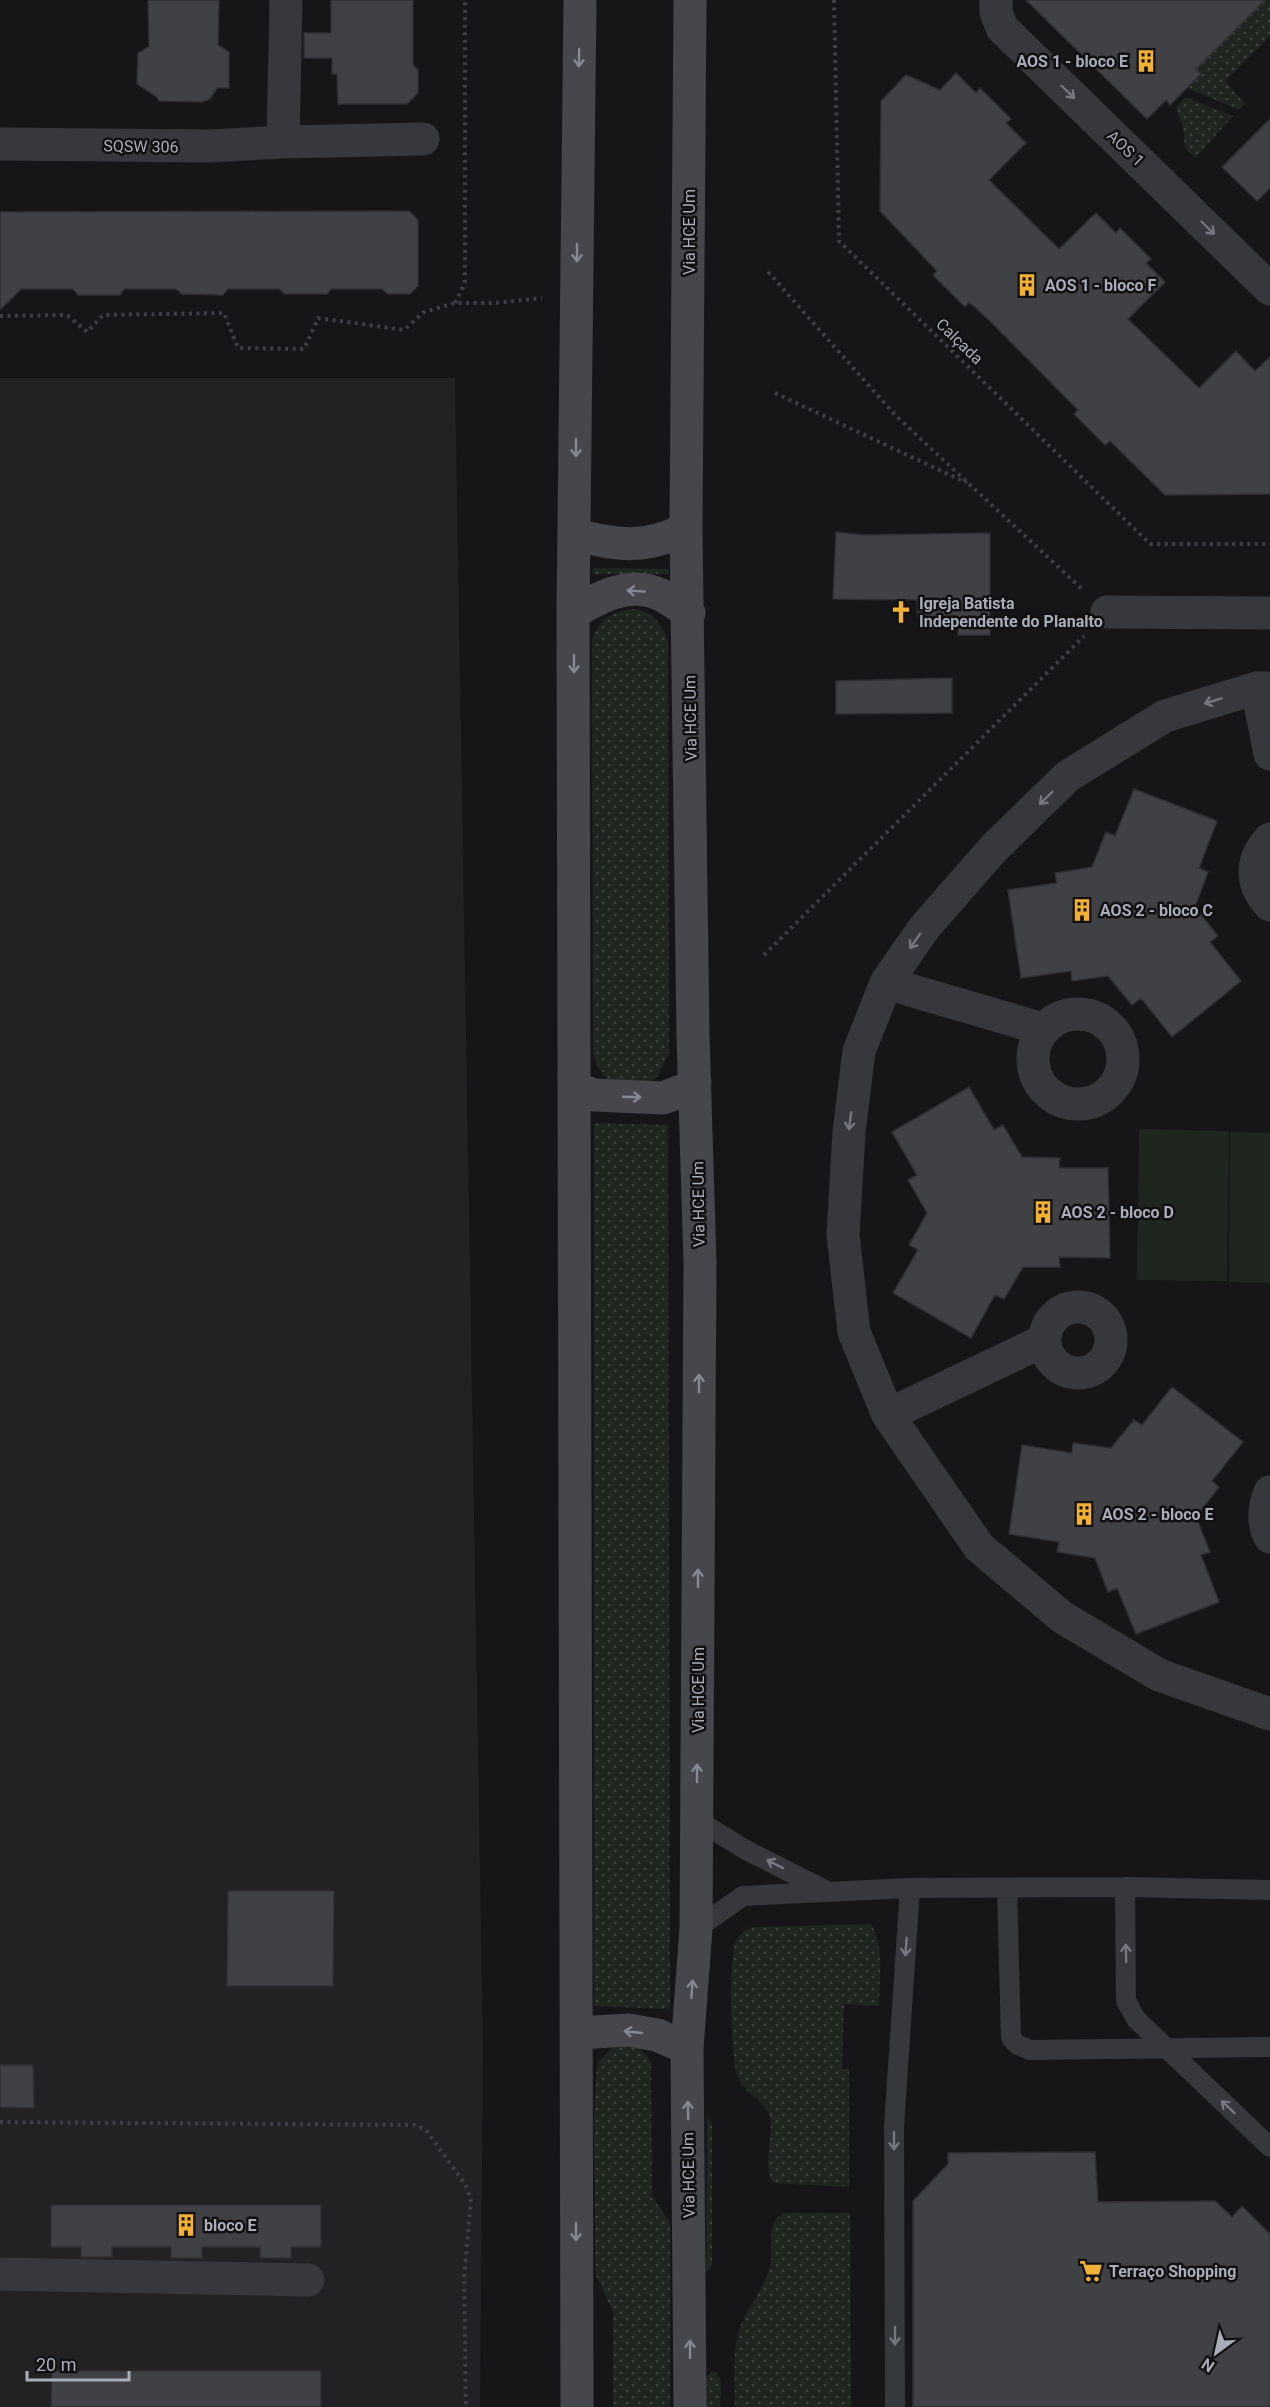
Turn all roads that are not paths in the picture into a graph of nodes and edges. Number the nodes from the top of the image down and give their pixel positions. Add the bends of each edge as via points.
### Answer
1 (286, 0) edge
2 (580, 0) edge
3 (690, 0) edge
4 (996, 0) edge
5 (423, 139) dead end
6 (283, 142) junction
7 (0, 144) edge
8 (1270, 289) edge
9 (686, 529) junction
10 (575, 535) junction
11 (1107, 612) road end
12 (573, 613) junction
13 (688, 613) junction
14 (1270, 613) edge
15 (1264, 688) edge
16 (1270, 754) edge
17 (1270, 839) edge
18 (1270, 905) edge
19 (886, 983) junction
20 (1044, 1029) dead end
21 (695, 1082) junction
22 (575, 1089) junction
23 (1045, 1341) dead end
24 (888, 1415) junction
25 (1270, 1492) edge
26 (1270, 1537) edge
27 (1270, 1714) edge
28 (697, 1820) junction
29 (1125, 1887) junction
30 (910, 1888) junction
31 (1007, 1889) junction
32 (1270, 1890) edge
33 (827, 1891) junction
34 (696, 1929) junction
35 (577, 2033) junction
36 (1164, 2047) junction
37 (1270, 2047) edge
38 (687, 2048) junction
39 (1270, 2147) edge
40 (0, 2274) edge
41 (308, 2280) dead end
42 (579, 2399) edge
43 (690, 2407) edge
44 (895, 2407) edge

1 - 6 street
2 -> 10 main road
3 - 9 main road, Via HCE Um
4 -> 8 street, AOS 1 via 1002,28
5 - 6 street, SQSW 306
6 - 7 street, SQSW 306 via 209,147
9 - 10 main road via 642,545
9 - 13 main road, Via HCE Um
10 - 12 main road
11 - 14 street
13 -> 12 main road via 660,594 632,589 604,594
12 -> 22 main road
13 - 21 main road, Via HCE Um
15 - 16 street
15 -> 19 street via 1165,716 1068,776 994,848 924,928
17 - 18 street via 1255,863 1254,879 1259,893
19 - 20 street
19 -> 24 street via 860,1051 849,1132 843,1235 854,1332
22 -> 21 main road via 594,1095 663,1098
28 -> 21 main road, Via HCE Um via 700,1263
22 - 35 main road
23 - 24 street
24 - 27 street via 979,1547 1062,1617 1159,1675
25 - 26 street via 1264,1519
33 -> 28 lane
28 - 34 main road, Via HCE Um
29 - 31 lane
29 - 32 lane
36 -> 29 lane via 1136,2019 1126,2001
30 - 31 lane
30 - 33 lane
30 -> 44 lane via 894,2127
31 - 36 lane via 1011,2038 1030,2050
33 - 34 lane via 743,1896
38 -> 34 main road, Via HCE Um
38 -> 35 main road via 657,2035 628,2030
35 -> 42 main road
36 - 37 lane
39 -> 36 lane
43 -> 38 main road, Via HCE Um
40 - 41 street

